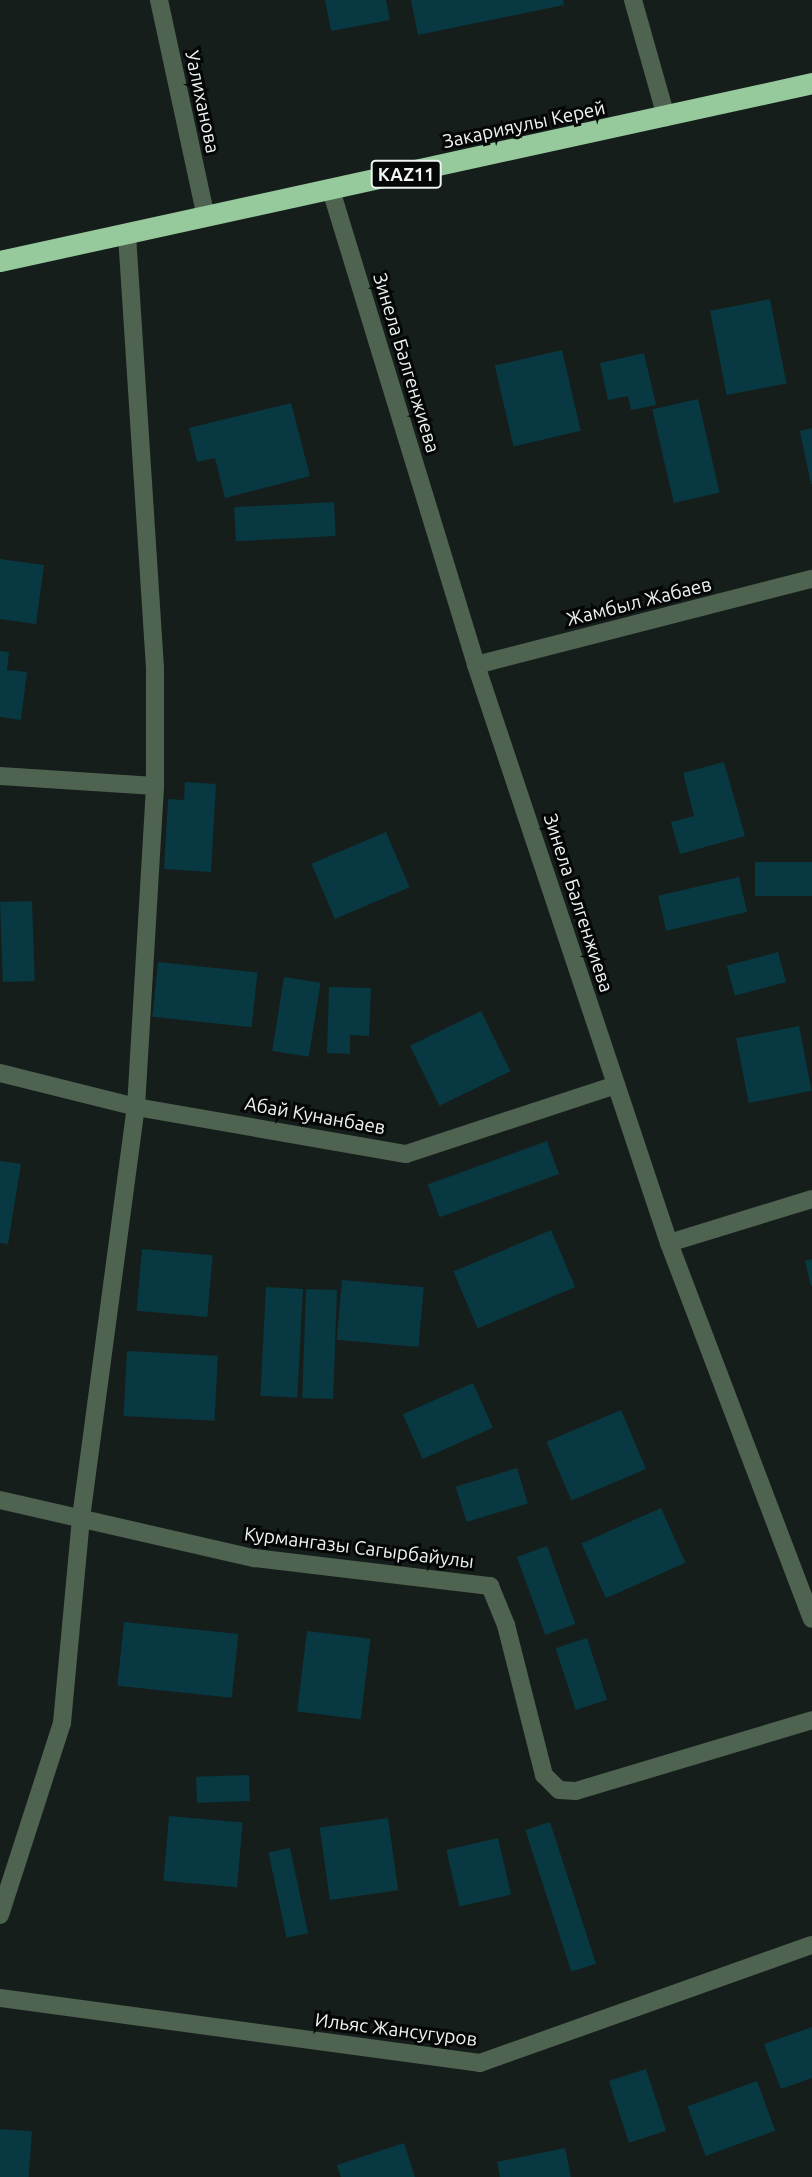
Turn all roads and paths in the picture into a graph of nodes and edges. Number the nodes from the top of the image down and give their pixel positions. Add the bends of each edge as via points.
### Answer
1 (159, 0) edge
2 (633, 0) edge
3 (812, 83) edge
4 (666, 117) junction
5 (331, 190) junction
6 (205, 213) junction
7 (127, 235) junction
8 (0, 261) edge
9 (812, 579) edge
10 (477, 665) junction
11 (0, 776) edge
12 (155, 786) junction
13 (0, 1073) edge
14 (617, 1085) junction
15 (136, 1107) junction
16 (812, 1199) edge
17 (668, 1243) junction
18 (0, 1500) edge
19 (81, 1518) junction
20 (812, 1619) edge
21 (812, 1720) edge
22 (0, 1914) edge
23 (812, 1945) edge
24 (0, 1998) edge

1 - 6 street, Уалиханова
2 - 4 street
3 - 4 highway, Закарияулы Керей / KAZ11
4 - 5 highway, Закарияулы Керей / KAZ11
5 - 6 highway, Закарияулы Керей / KAZ11
5 - 10 street, Зинела Балгенжиева
6 - 7 highway, Закарияулы Керей / KAZ11
7 - 8 highway, Закарияулы Керей / KAZ11
7 - 12 street via 155,668
9 - 10 street, Жамбыл Жабаев
10 - 14 street, Зинела Балгенжиева
11 - 12 street
12 - 15 street
13 - 15 street, Абай Кунанбаев
14 - 15 street, Абай Кунанбаев via 406,1154
14 - 17 street, Зинела Балгенжиева
15 - 19 street
16 - 17 street
17 - 20 street, Зинела Балгенжиева
18 - 19 street, Курмангазы Сагырбайулы
19 - 21 street, Курмангазы Сагырбайулы via 254,1558 490,1586 506,1625 544,1775 559,1790 576,1791
19 - 22 street via 62,1723
23 - 24 street, Ильяс Жансугуров via 480,2063

